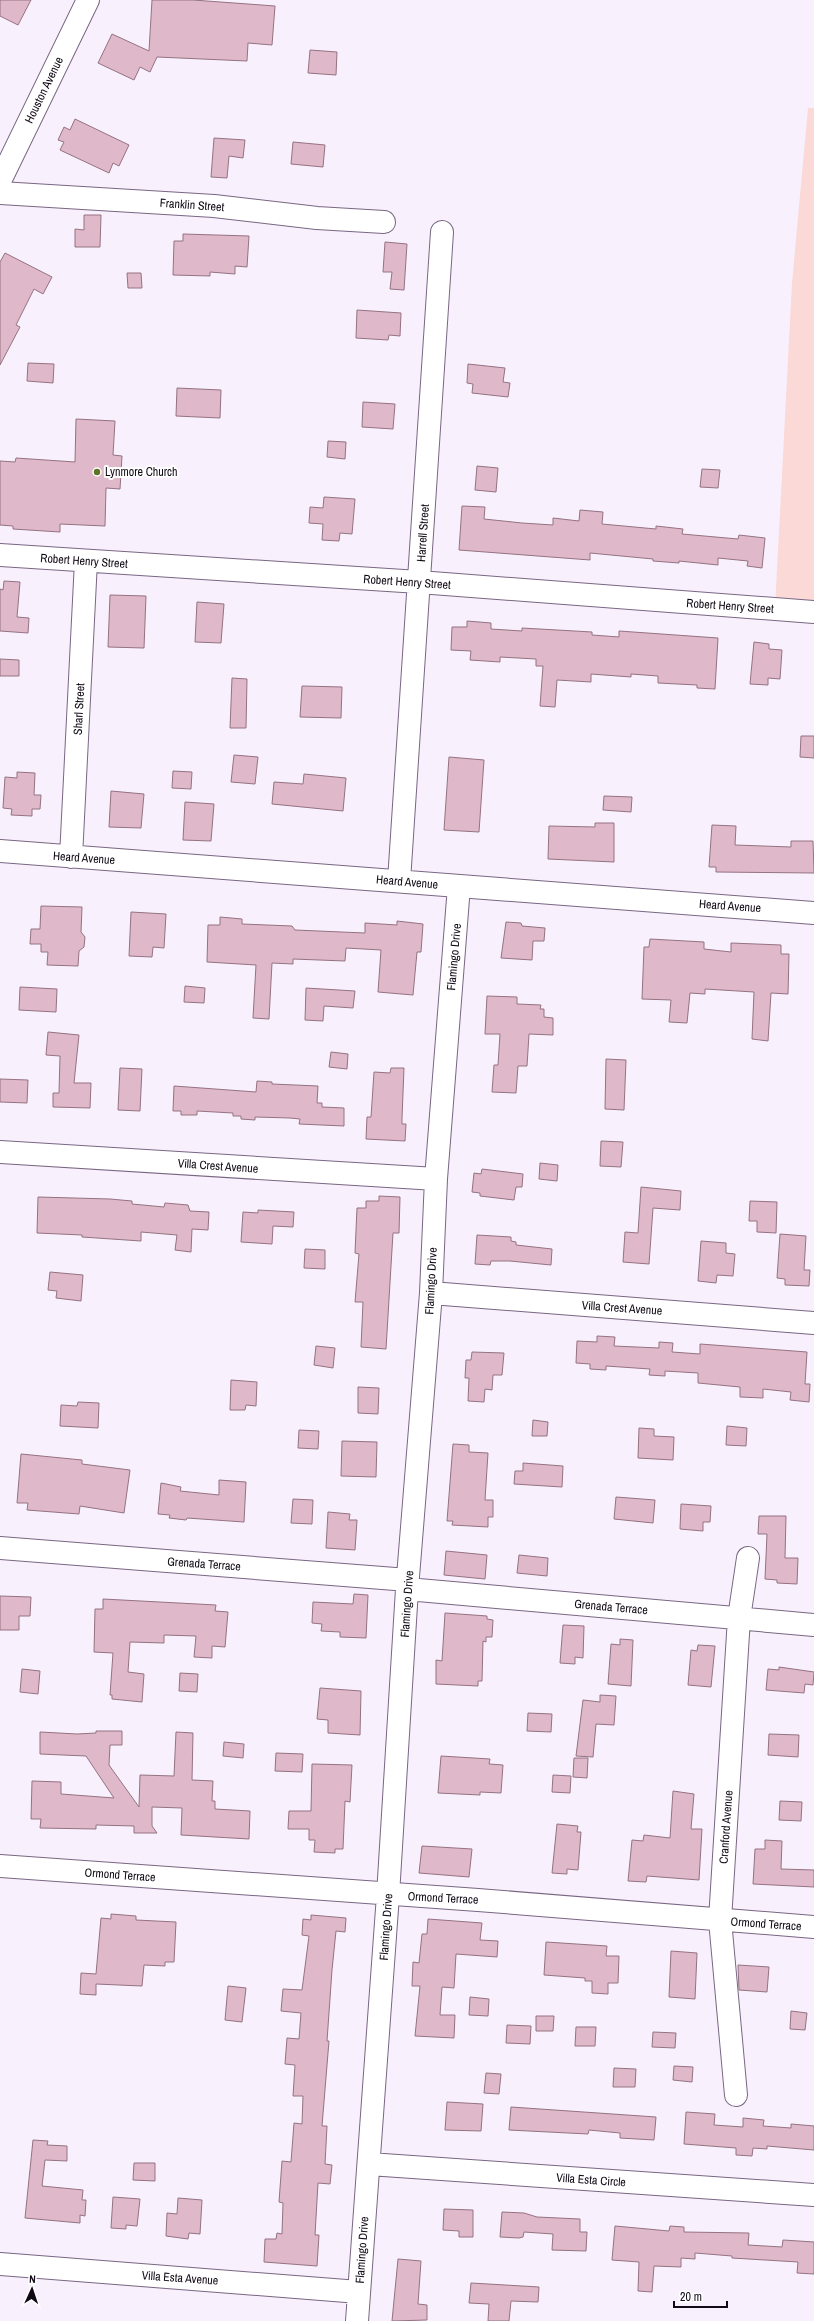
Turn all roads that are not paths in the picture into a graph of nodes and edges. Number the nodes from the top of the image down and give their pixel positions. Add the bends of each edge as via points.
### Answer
1 (88, 0) edge
2 (0, 180) edge
3 (0, 193) edge
4 (384, 222) dead end
5 (442, 232) dead end
6 (0, 555) edge
7 (86, 561) junction
8 (420, 582) junction
9 (814, 612) edge
10 (0, 852) edge
11 (71, 857) junction
12 (399, 881) junction
13 (459, 886) junction
14 (814, 913) edge
15 (0, 1152) edge
16 (436, 1179) junction
17 (431, 1293) junction
18 (814, 1323) edge
19 (0, 1548) edge
20 (748, 1558) dead end
21 (408, 1585) junction
22 (739, 1618) junction
23 (814, 1625) edge
24 (0, 1866) edge
25 (388, 1895) junction
26 (720, 1920) junction
27 (814, 1928) edge
28 (736, 2095) dead end
29 (369, 2164) junction
30 (814, 2195) edge
31 (0, 2264) edge
32 (360, 2292) junction
33 (357, 2321) edge

1 - 2 street, Houston Avenue
3 - 4 street, Franklin Street via 214,206 317,218
5 - 8 street, Harrell Street
6 - 7 street, Robert Henry Street
7 - 8 street, Robert Henry Street
7 - 11 street, Sharl Street
8 - 9 street, Robert Henry Street
8 - 12 street, Harrell Street
10 - 11 street, Heard Avenue
11 - 12 street, Heard Avenue
12 - 13 street, Heard Avenue
13 - 14 street, Heard Avenue
13 - 16 street, Flamingo Drive
15 - 16 street, Villa Crest Avenue
16 - 17 street, Flamingo Drive
17 - 18 street, Villa Crest Avenue
17 - 21 street, Flamingo Drive
19 - 21 street, Grenada Terrace
20 - 22 street, Cranford Avenue
21 - 22 street, Grenada Terrace
21 - 25 street, Flamingo Drive
22 - 23 street, Grenada Terrace
22 - 26 street, Cranford Avenue
24 - 25 street, Ormond Terrace
25 - 26 street, Ormond Terrace
25 - 29 street, Flamingo Drive
26 - 27 street, Ormond Terrace
26 - 28 street, Cranford Avenue
29 - 30 street, Villa Esta Circle
29 - 32 street, Flamingo Drive
31 - 32 street, Villa Esta Avenue
32 - 33 street, Flamingo Drive

